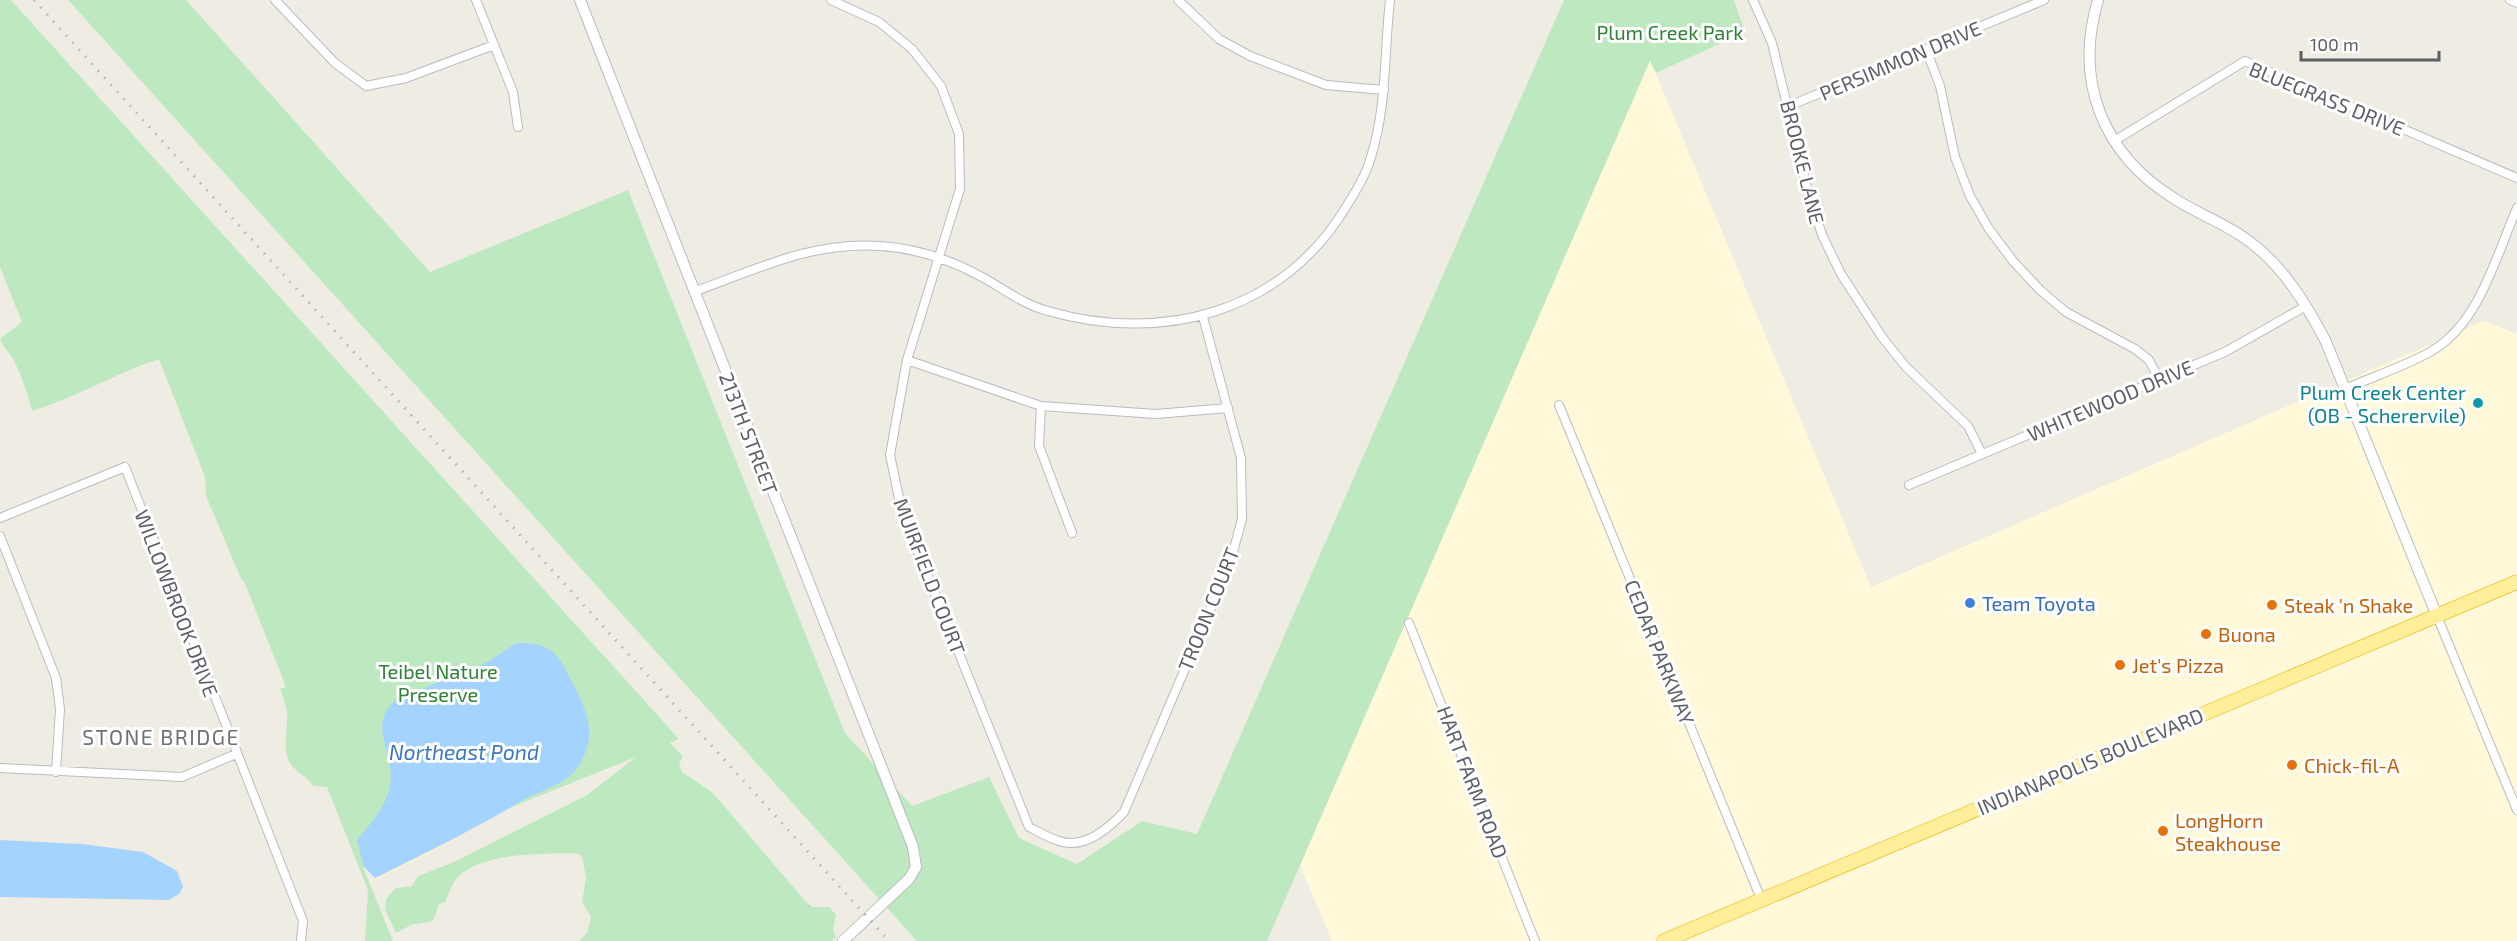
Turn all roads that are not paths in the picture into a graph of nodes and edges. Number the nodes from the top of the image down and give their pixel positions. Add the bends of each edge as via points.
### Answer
1 (275, 0) edge
2 (476, 0) edge
3 (580, 0) edge
4 (831, 0) edge
5 (1178, 0) edge
6 (1390, 0) edge
7 (1753, 0) edge
8 (2044, 0) edge
9 (2098, 0) edge
10 (2510, 0) edge
11 (2517, 3) edge
12 (494, 45) junction
13 (1926, 49) junction
14 (1384, 90) junction
15 (1789, 106) junction
16 (518, 127) dead end
17 (2114, 141) junction
18 (2517, 178) edge
19 (2517, 208) edge
20 (940, 258) junction
21 (696, 291) junction
22 (2306, 306) junction
23 (1203, 317) junction
24 (908, 360) junction
25 (2159, 379) junction
26 (2344, 389) junction
27 (1559, 405) dead end
28 (1041, 406) junction
29 (1228, 408) junction
30 (1982, 454) junction
31 (1910, 485) dead end
32 (0, 518) edge
33 (1072, 533) dead end
34 (0, 536) edge
35 (2517, 582) edge
36 (2437, 616) junction
37 (1409, 623) dead end
38 (237, 754) junction
39 (0, 768) edge
40 (56, 771) junction
41 (2517, 810) edge
42 (1052, 838) joint
43 (1761, 899) junction
44 (301, 941) edge
45 (843, 941) edge
46 (1535, 941) edge
47 (1664, 941) edge

1 - 12 street via 335,63 366,86 406,78
2 - 12 street
3 - 21 street, 213TH STREET
4 - 20 street, MUIRFIELD COURT via 879,22 912,49 941,86 959,134 960,189
5 - 14 street via 1219,39 1250,56 1326,85
6 - 14 street
7 - 15 street, BROOKE LANE via 1772,43
8 - 13 street, PERSIMMON DRIVE
9 - 17 street via 2089,44 2090,81 2103,122
10 - 11 street
12 - 16 street via 513,92
13 - 15 street, PERSIMMON DRIVE
13 - 25 street via 1940,86 1955,157 1970,196 1989,229 2040,290 2066,312 2135,349 2149,360
14 - 23 street via 1367,170 1331,231 1273,284
15 - 30 street, BROOKE LANE via 1810,200 1841,274 1894,352 1968,426
17 - 18 street, BLUEGRASS DRIVE via 2245,61
17 - 22 street via 2138,171 2175,199 2248,240 2284,276
19 - 26 street via 2468,316 2449,338 2431,352
20 - 21 street via 905,248 825,248 763,264
20 - 23 street via 1046,311 1083,320 1121,326
20 - 24 street, MUIRFIELD COURT
21 - 45 street, 213TH STREET via 758,461 913,847 916,867 901,888
22 - 25 street, WHITEWOOD DRIVE via 2225,352
22 - 26 street via 2326,342
23 - 29 street, TROON COURT
24 - 28 street
24 - 42 street, MUIRFIELD COURT via 890,455 902,512 1029,827
25 - 30 street, WHITEWOOD DRIVE
26 - 36 street
27 - 43 street, CEDAR PARKWAY
28 - 29 street via 1156,414
28 - 33 street via 1039,446
29 - 42 street, TROON COURT via 1241,458 1243,489 1242,519 1230,563 1124,812 1107,831 1076,842
30 - 31 street, WHITEWOOD DRIVE
32 - 38 street, WILLOWBROOK DRIVE via 124,467
34 - 40 street via 56,678 60,709
35 - 36 highway, INDIANAPOLIS BOULEVARD
36 - 41 street
36 - 43 highway, INDIANAPOLIS BOULEVARD
37 - 46 street, HART FARM ROAD
38 - 40 street via 182,777
38 - 44 street, WILLOWBROOK DRIVE via 303,921
39 - 40 street
43 - 47 highway, INDIANAPOLIS BOULEVARD

